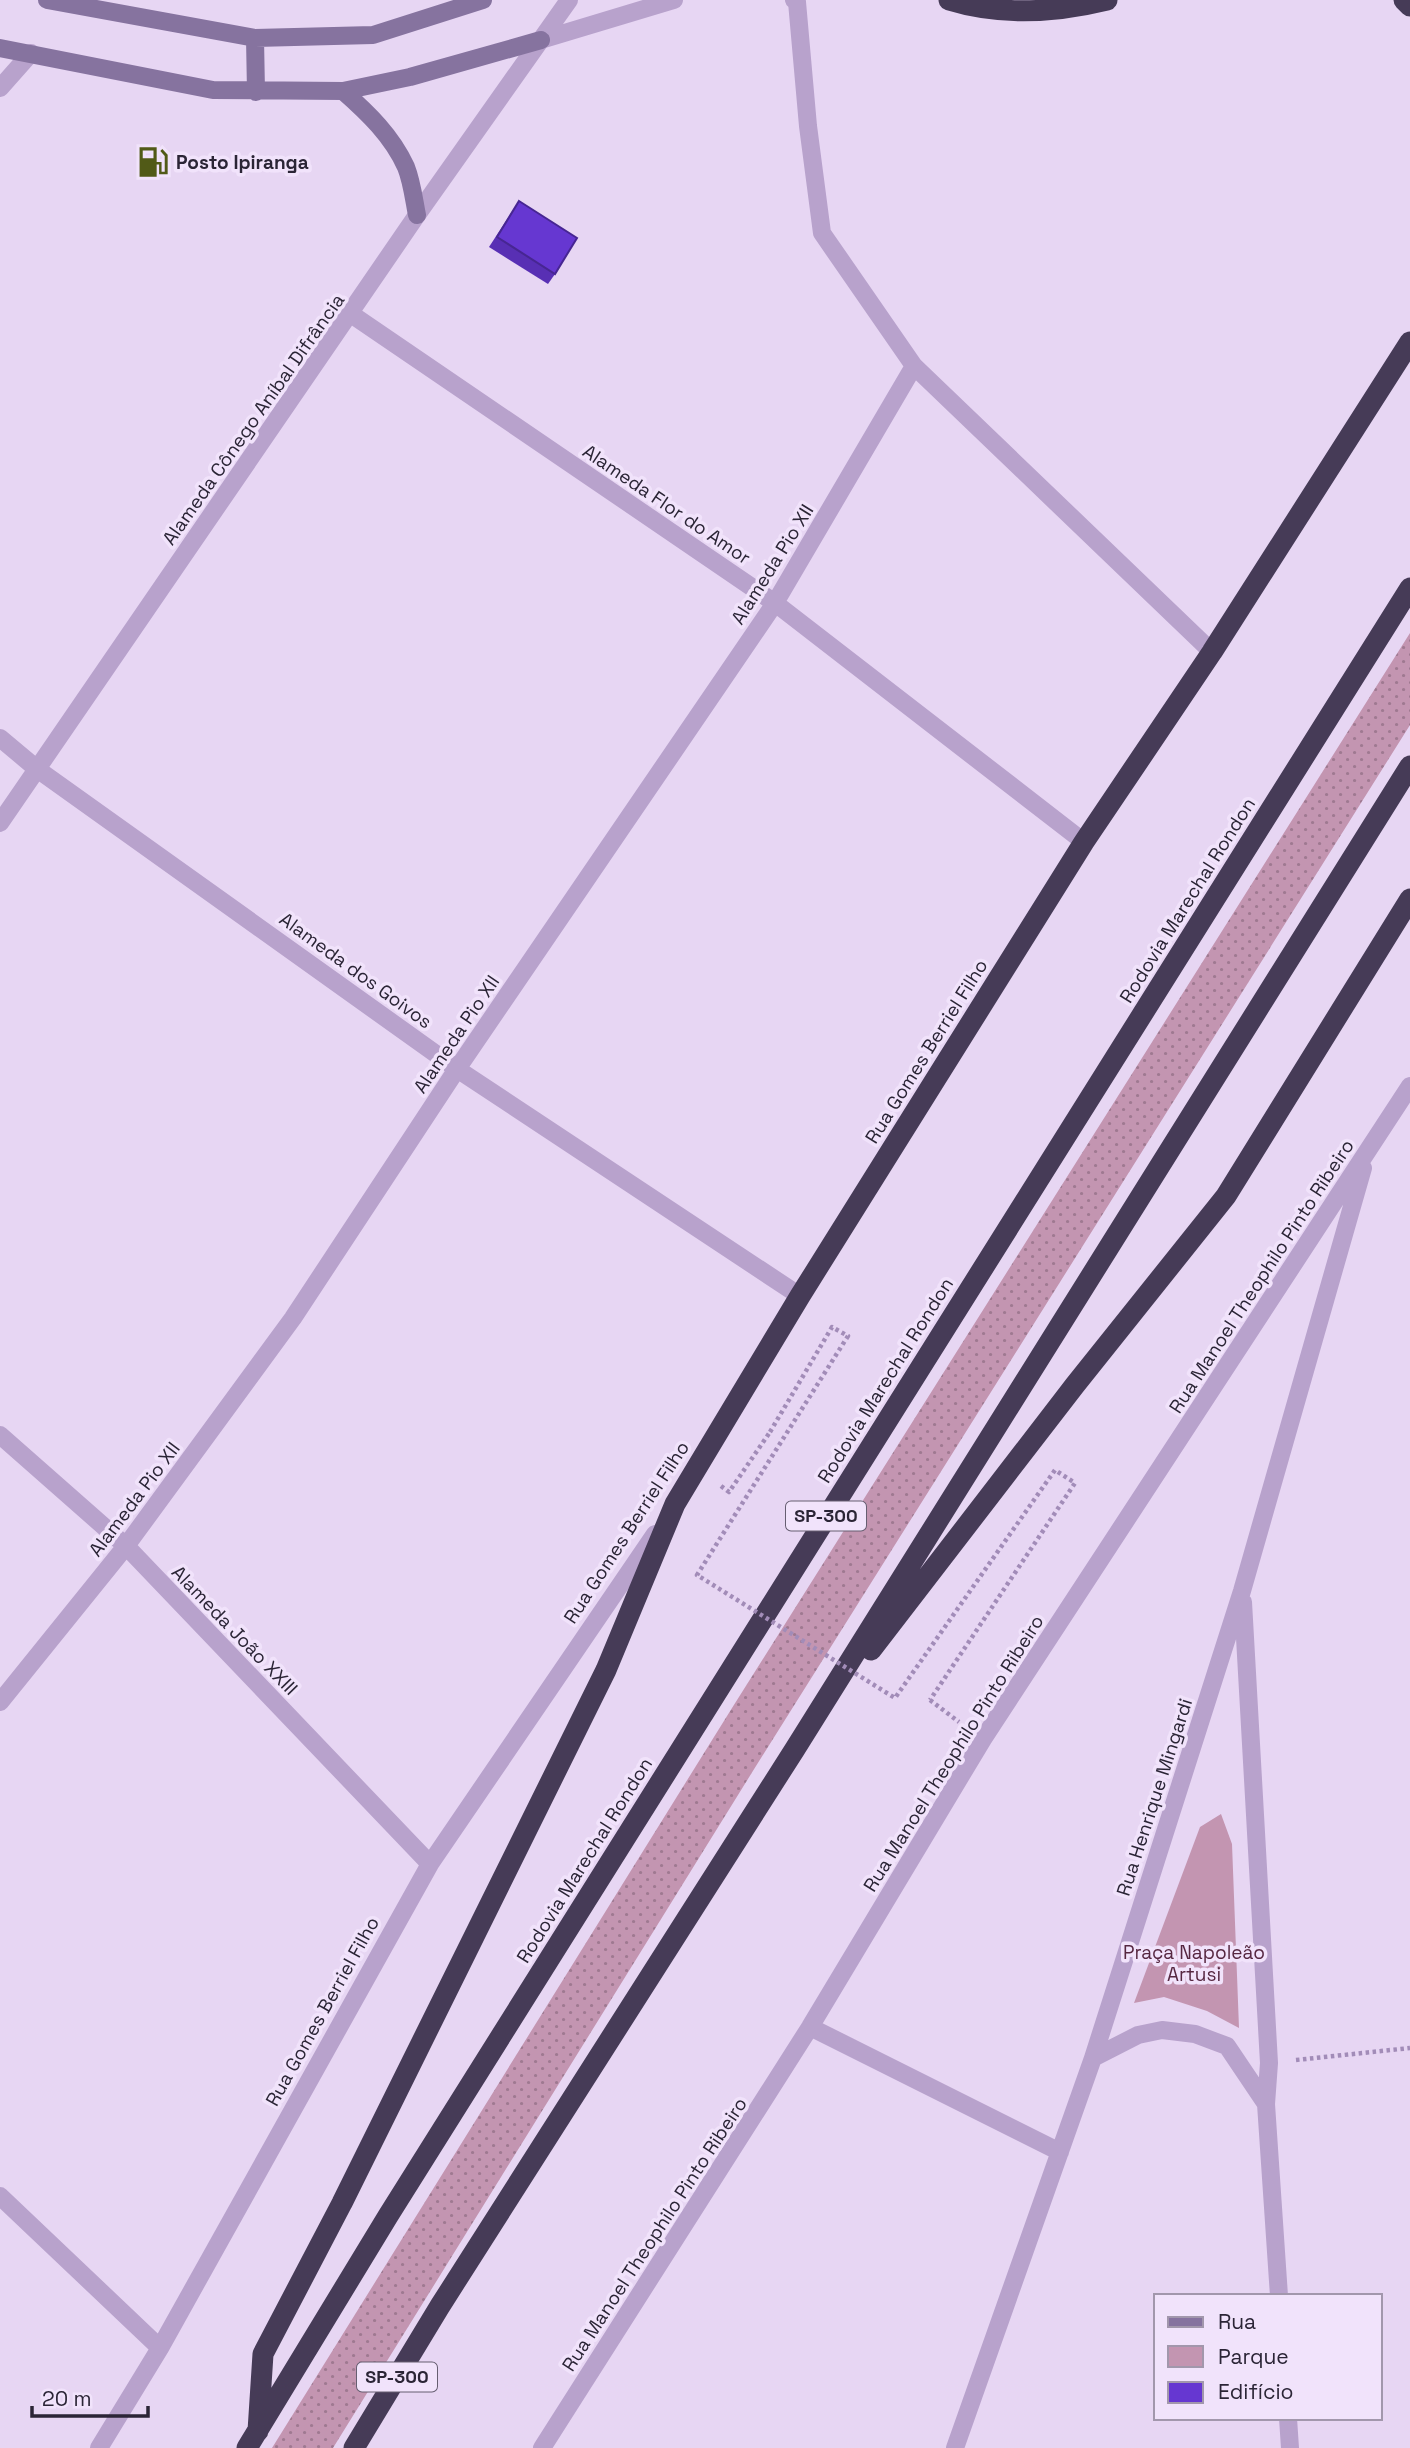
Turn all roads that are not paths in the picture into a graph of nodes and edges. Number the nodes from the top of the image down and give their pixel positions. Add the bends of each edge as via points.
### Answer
1 (47, 0) edge
2 (111, 0) edge
3 (483, 0) edge
4 (569, 0) edge
5 (794, 0) edge
6 (949, 0) edge
7 (1107, 0) edge
8 (1404, 0) edge
9 (671, 1) edge
10 (72, 5) junction
11 (1410, 6) edge
12 (255, 38) junction
13 (541, 40) junction
14 (0, 48) edge
15 (31, 53) junction
16 (0, 88) edge
17 (343, 91) junction
18 (256, 92) junction
19 (417, 215) junction
20 (351, 314) junction
21 (1410, 342) edge
22 (914, 366) junction
23 (1410, 588) edge
24 (775, 603) junction
25 (1212, 652) junction
26 (0, 737) edge
27 (1410, 766) edge
28 (37, 769) junction
29 (0, 823) edge
30 (1084, 842) junction
31 (1410, 899) edge
32 (457, 1069) junction
33 (1410, 1086) edge
34 (1368, 1152) junction
35 (800, 1296) junction
36 (0, 1435) edge
37 (675, 1504) junction
38 (126, 1546) junction
39 (1242, 1591) junction
40 (0, 1702) edge
41 (795, 1749) junction
42 (430, 1864) junction
43 (810, 2027) junction
44 (1093, 2058) junction
45 (1266, 2104) junction
46 (1060, 2152) junction
47 (0, 2196) edge
48 (1279, 2294) edge
49 (160, 2348) junction
50 (1288, 2420) edge
51 (252, 2440) edge
52 (99, 2448) edge
53 (354, 2448) edge
54 (542, 2448) edge
55 (955, 2448) edge
56 (1290, 2448) edge

1 - 10 street
2 - 10 street
3 - 12 street via 373,35
4 - 13 street, Alameda Cônego Aníbal Difrância
5 - 22 street via 822,233
6 - 7 highway via 1018,12 1070,9
8 - 11 highway
9 - 13 street
10 - 12 street
12 - 18 street
13 - 17 street
13 - 19 street, Alameda Cônego Aníbal Difrância
14 - 15 street
15 - 16 street
15 - 18 street via 213,90
17 - 18 street
17 - 19 street via 391,142 406,169
19 - 20 street, Alameda Cônego Aníbal Difrância
20 - 24 street, Alameda Flor do Amor
20 - 28 street, Alameda Cônego Aníbal Difrância
21 - 25 highway, Rua Gomes Berriel Filho
22 - 24 street, Alameda Pio XII
22 - 25 street
23 - 51 highway, Rodovia Marechal Rondon / SP-300
24 - 30 street, Alameda Flor do Amor
24 - 32 street, Alameda Pio XII
25 - 30 highway, Rua Gomes Berriel Filho
26 - 28 street, Alameda dos Goivos
27 - 41 highway, SP-300
28 - 29 street, Alameda Cônego Aníbal Difrância
28 - 32 street, Alameda dos Goivos
30 - 35 highway, Rua Gomes Berriel Filho
31 - 41 highway via 1226,1196
32 - 35 street, Alameda dos Goivos
32 - 38 street, Alameda Pio XII via 293,1318
33 - 34 street, Rua Manoel Theophilo Pinto Ribeiro
34 - 39 street, Rua Henrique Mingardi
34 - 43 street, Rua Manoel Theophilo Pinto Ribeiro via 983,1739
35 - 37 highway, Rua Gomes Berriel Filho
36 - 38 street, Alameda João XXIII
37 - 42 street, Rua Gomes Berriel Filho
37 - 51 highway via 606,1670 263,2354
38 - 40 street, Alameda Pio XII
38 - 42 street, Alameda João XXIII
39 - 44 street, Rua Henrique Mingardi
39 - 45 street via 1269,2063
41 - 53 highway, SP-300
42 - 49 street, Rua Gomes Berriel Filho
43 - 46 street
43 - 54 street, Rua Manoel Theophilo Pinto Ribeiro
44 - 45 street via 1138,2035 1162,2030 1195,2034 1227,2046
44 - 46 street, Rua Henrique Mingardi
45 - 48 street
46 - 55 street, Rua Henrique Mingardi
47 - 49 street
49 - 52 street, Rua Gomes Berriel Filho
50 - 56 street

